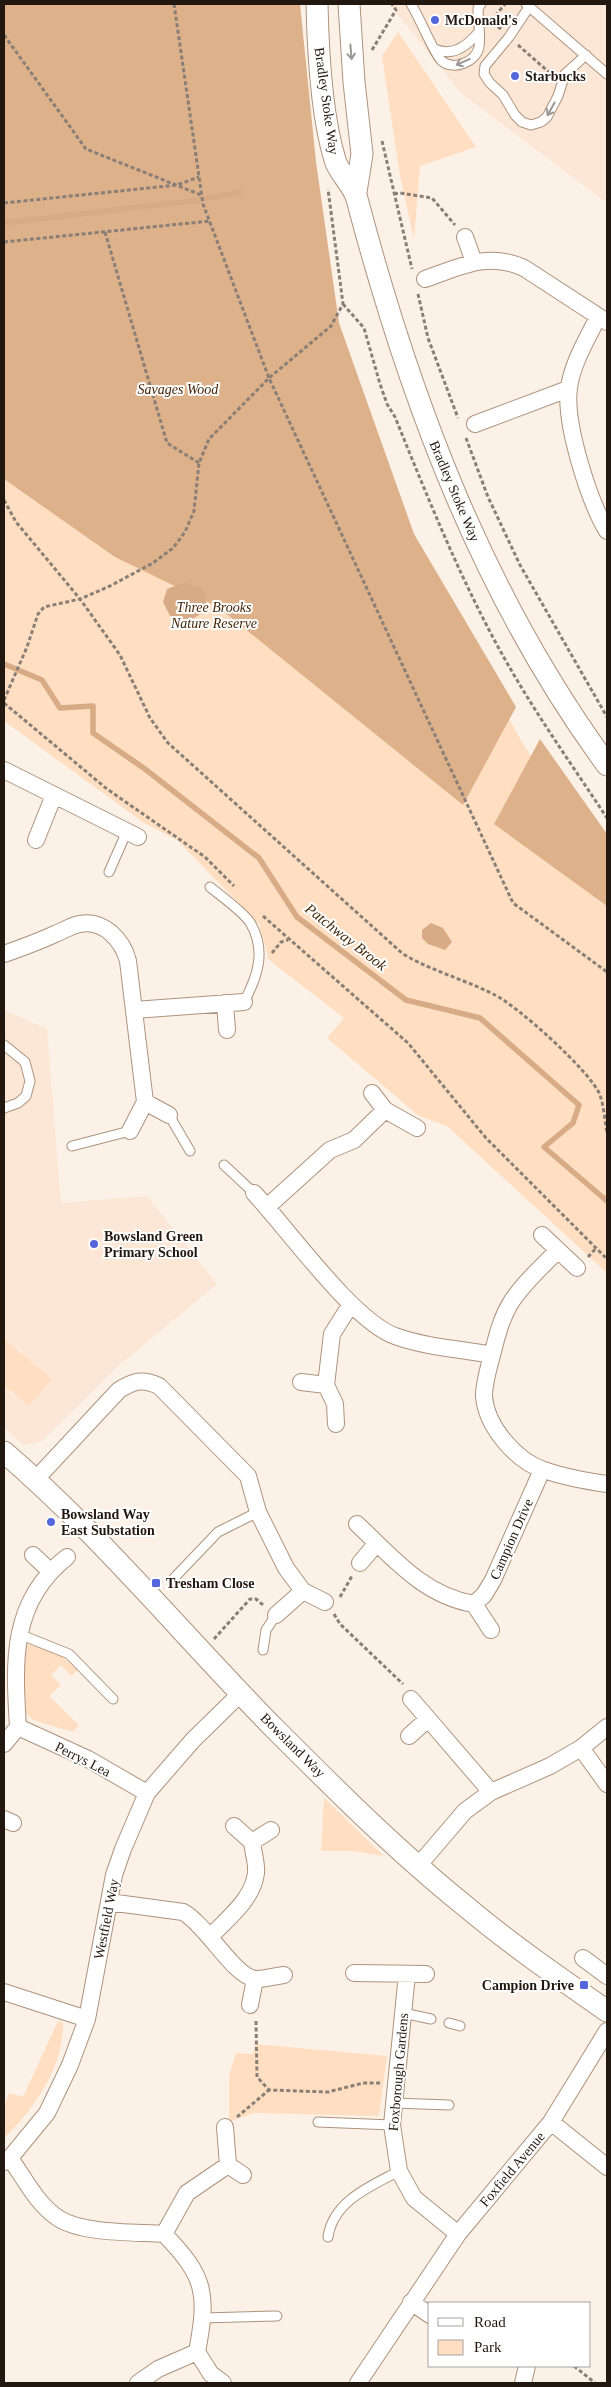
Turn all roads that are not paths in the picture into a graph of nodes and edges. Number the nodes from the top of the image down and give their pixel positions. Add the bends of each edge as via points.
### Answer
1 (318, 4) edge
2 (349, 4) edge
3 (411, 4) edge
4 (481, 4) edge
5 (527, 6) edge
6 (478, 33) junction
7 (435, 49) junction
8 (586, 56) junction
9 (607, 74) edge
10 (356, 192) junction
11 (465, 237) road end
12 (474, 262) junction
13 (418, 281) road end
14 (603, 320) edge
15 (568, 389) junction
16 (467, 428) road end
17 (607, 532) edge
18 (607, 765) edge
19 (4, 770) edge
20 (54, 795) junction
21 (132, 834) joint
22 (36, 840) dead end
23 (109, 872) dead end
24 (210, 887) dead end
25 (4, 954) edge
26 (244, 1002) joint
27 (225, 1003) junction
28 (134, 1010) junction
29 (227, 1030) dead end
30 (4, 1045) edge
31 (372, 1093) dead end
32 (145, 1102) junction
33 (4, 1108) edge
34 (385, 1110) junction
35 (169, 1115) joint
36 (417, 1128) dead end
37 (130, 1131) joint
38 (72, 1146) dead end
39 (190, 1151) dead end
40 (224, 1165) dead end
41 (254, 1193) joint
42 (268, 1207) junction
43 (542, 1235) dead end
44 (558, 1250) junction
45 (577, 1268) dead end
46 (351, 1304) junction
47 (492, 1355) junction
48 (301, 1382) dead end
49 (326, 1385) junction
50 (336, 1424) dead end
51 (4, 1452) edge
52 (542, 1470) junction
53 (36, 1479) junction
54 (607, 1484) edge
55 (258, 1512) junction
56 (357, 1524) dead end
57 (377, 1543) junction
58 (33, 1555) dead end
59 (67, 1557) dead end
60 (360, 1563) road end
61 (50, 1571) junction
62 (174, 1578) dead end
63 (303, 1591) junction
64 (325, 1602) dead end
65 (474, 1604) junction
66 (276, 1615) joint
67 (491, 1630) dead end
68 (18, 1634) junction
69 (264, 1650) dead end
70 (241, 1693) junction
71 (411, 1698) road end
72 (113, 1699) dead end
73 (428, 1719) junction
74 (18, 1727) junction
75 (607, 1727) edge
76 (409, 1736) dead end
77 (4, 1744) edge
78 (581, 1748) junction
79 (607, 1784) edge
80 (491, 1792) junction
81 (147, 1793) junction
82 (234, 1826) dead end
83 (271, 1830) dead end
84 (252, 1842) junction
85 (418, 1866) junction
86 (109, 1902) junction
87 (211, 1936) junction
88 (583, 1958) dead end
89 (605, 1970) edge
90 (354, 1974) dead end
91 (407, 1974) junction
92 (426, 1974) dead end
93 (284, 1975) dead end
94 (255, 1979) junction
95 (4, 1992) edge
96 (250, 2005) road end
97 (607, 2011) edge
98 (403, 2012) junction
99 (86, 2019) junction
100 (431, 2019) dead end
101 (449, 2023) dead end
102 (460, 2026) dead end
103 (607, 2031) edge
104 (394, 2103) junction
105 (449, 2105) dead end
106 (318, 2122) dead end
107 (551, 2122) junction
108 (392, 2124) junction
109 (225, 2127) road end
110 (7, 2160) edge
111 (228, 2165) junction
112 (607, 2167) edge
113 (399, 2171) junction
114 (243, 2175) dead end
115 (164, 2234) junction
116 (458, 2234) junction
117 (328, 2237) dead end
118 (410, 2302) junction
119 (428, 2313) edge
120 (277, 2316) dead end
121 (203, 2318) junction
122 (197, 2352) junction
123 (527, 2367) edge
124 (138, 2383) edge
125 (222, 2383) edge
126 (358, 2383) edge
127 (523, 2383) edge

1 - 10 street, Bradley Stoke Way via 323,92 335,161
2 -> 10 street, Bradley Stoke Way via 362,154
3 - 7 lane
4 - 6 lane via 478,8
5 - 8 lane
8 -> 5 lane via 564,74 558,96 547,116 531,125 522,122 484,74 485,66 509,37
6 - 7 lane via 468,45 456,50 443,53
6 -> 7 lane via 479,48 461,66 441,61
8 - 9 lane
10 - 18 street, Bradley Stoke Way via 382,291 443,467 512,613 555,687
11 - 12 street
12 - 13 street
12 - 14 street via 510,261
14 - 15 street via 587,338
15 - 16 street
15 - 17 street via 569,414 579,454 592,498
19 - 20 street
20 - 21 street
20 - 22 street
21 - 23 lane
24 - 26 lane via 250,923 259,948 260,968
25 - 28 street via 80,924 98,926 109,931 126,951
26 - 27 street
27 - 28 street
27 - 29 street
28 - 32 street
30 - 33 lane via 25,1062 30,1081 26,1096 18,1104
31 - 34 street
32 - 35 street
32 - 37 street
34 - 36 street
34 - 42 street via 354,1140 330,1150
35 - 39 lane
37 - 38 lane
40 - 41 lane
41 - 42 street
42 - 46 street
43 - 44 street
44 - 45 street
44 - 47 street via 510,1305
46 - 47 street via 394,1336
46 - 49 street via 332,1334
47 - 52 street via 484,1396 488,1417 500,1436 517,1453
48 - 49 street
49 - 50 street via 335,1404
51 - 53 street, Bowsland Way
52 - 54 street
52 - 65 street, Campion Drive via 493,1580
53 - 55 street via 119,1390 133,1381 147,1381 158,1386 248,1476
53 - 70 street, Bowsland Way
55 - 62 lane via 218,1532
55 - 63 street via 271,1542
56 - 57 street
57 - 60 street
57 - 65 street via 418,1581 447,1597
58 - 61 street
59 - 61 street
61 - 68 street via 38,1586
63 - 64 street
63 - 66 street
65 - 67 street
66 - 69 lane via 266,1630
68 - 72 lane via 69,1654
68 - 74 street via 14,1669
70 - 81 street, Westfield Way via 193,1740
70 - 85 street, Bowsland Way
71 - 73 street
73 - 76 street
73 - 80 street
74 - 77 street
74 - 81 street, Perrys Lea via 88,1759
75 - 78 street
78 - 79 street
78 - 80 street via 550,1766
80 - 85 street via 465,1811
81 - 86 street, Westfield Way via 123,1850
82 - 84 street
83 - 84 street
84 - 87 street via 256,1872 253,1886
85 - 97 street, Bowsland Way via 519,1948
86 - 87 street via 183,1912
86 - 99 street, Westfield Way
87 - 94 street via 237,1970
88 - 89 street
90 - 91 street
91 - 92 street
91 - 98 street, Foxborough Gardens
93 - 94 street
94 - 96 street
95 - 99 street
98 - 100 lane
98 - 104 street, Foxborough Gardens
99 - 110 street, Westfield Way via 70,2066 47,2113
101 - 102 lane
103 - 107 street, Foxfield Avenue
104 - 105 lane
104 - 108 street, Foxborough Gardens
106 - 108 lane
107 - 112 street
107 - 116 street, Foxfield Avenue
108 - 113 street, Foxborough Gardens
109 - 111 street
110 - 115 street via 41,2203 58,2218 74,2225
111 - 114 street
111 - 115 street via 187,2193
113 - 116 street, Foxborough Gardens via 414,2198
113 - 117 lane via 362,2190 330,2224
115 - 121 street via 193,2270 203,2296
116 - 118 street, Foxfield Avenue
118 - 119 street
118 - 126 street, Foxfield Avenue
120 - 121 lane
121 - 122 street
122 - 124 street
122 - 125 street via 211,2374
123 - 127 street

